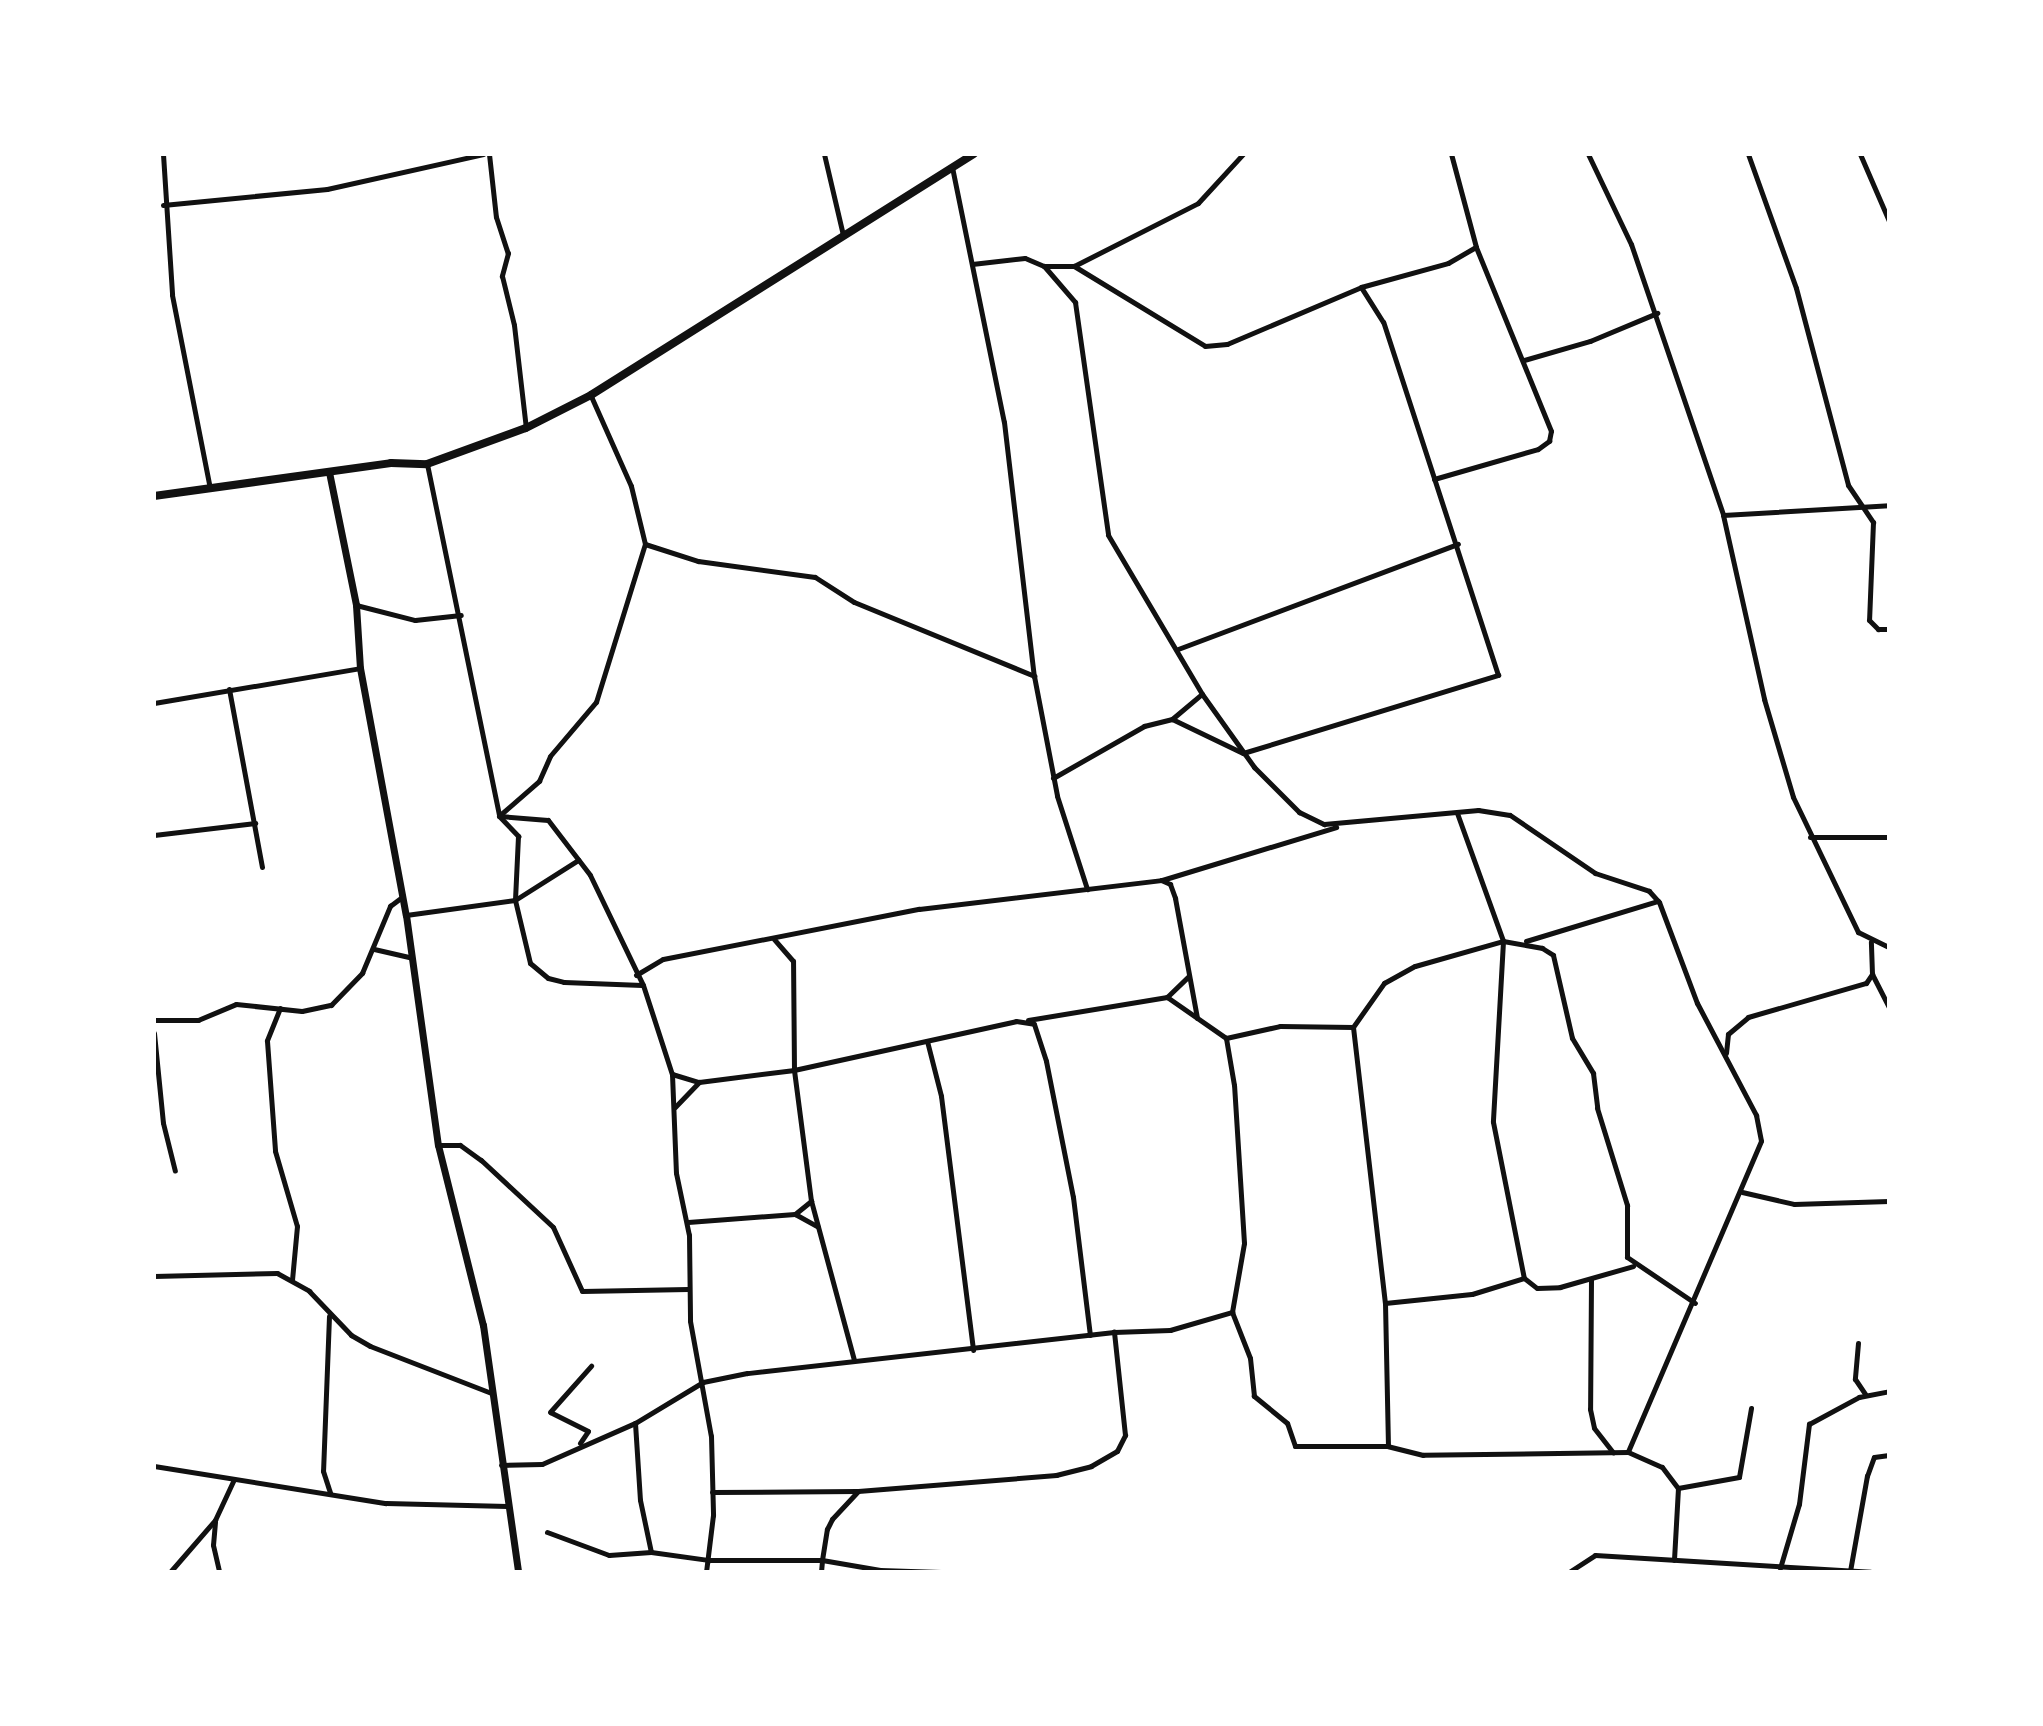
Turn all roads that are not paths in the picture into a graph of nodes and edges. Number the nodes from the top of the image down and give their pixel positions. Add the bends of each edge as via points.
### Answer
1 (163, 154) edge
2 (486, 154) edge
3 (824, 154) edge
4 (973, 154) edge
5 (1243, 154) edge
6 (1451, 154) edge
7 (1588, 154) edge
8 (1748, 154) edge
9 (1860, 154) edge
10 (952, 167) junction
11 (163, 205) junction
12 (1889, 221) edge
13 (843, 235) junction
14 (1476, 247) junction
15 (972, 264) junction
16 (1044, 266) junction
17 (1074, 266) junction
18 (1361, 287) junction
19 (1657, 313) junction
20 (1524, 360) junction
21 (591, 395) junction
22 (526, 428) junction
23 (427, 464) junction
24 (329, 472) junction
25 (1434, 479) junction
26 (210, 489) junction
27 (154, 496) edge
28 (1862, 505) junction
29 (1889, 505) edge
30 (1723, 515) junction
31 (645, 544) junction
32 (1458, 544) junction
33 (356, 605) junction
34 (461, 615) junction
35 (1889, 629) edge
36 (1178, 649) junction
37 (360, 668) junction
38 (1034, 676) junction
39 (229, 689) junction
40 (1202, 694) junction
41 (154, 703) edge
42 (1172, 719) junction
43 (1243, 753) junction
44 (1053, 778) junction
45 (1457, 813) junction
46 (499, 816) junction
47 (255, 823) junction
48 (1339, 826) junction
49 (154, 835) edge
50 (1810, 837) junction
51 (1889, 837) edge
52 (578, 860) junction
53 (262, 867) dead end
54 (1161, 880) junction
55 (1087, 889) junction
56 (402, 897) junction
57 (515, 900) junction
58 (1658, 901) junction
59 (406, 915) junction
60 (773, 938) junction
61 (1503, 941) junction
62 (1525, 942) junction
63 (1871, 942) junction
64 (1889, 947) edge
65 (374, 949) junction
66 (412, 958) junction
67 (1872, 974) junction
68 (636, 975) junction
69 (1188, 977) junction
70 (643, 985) junction
71 (1167, 997) junction
72 (280, 1008) junction
73 (1889, 1008) edge
74 (154, 1020) edge
75 (1028, 1020) junction
76 (1197, 1020) junction
77 (1353, 1027) junction
78 (154, 1033) edge
79 (1226, 1038) junction
80 (927, 1041) junction
81 (1726, 1054) junction
82 (794, 1070) junction
83 (672, 1074) junction
84 (699, 1082) junction
85 (675, 1107) junction
86 (438, 1145) junction
87 (175, 1171) dead end
88 (1742, 1192) junction
89 (811, 1201) junction
90 (1889, 1201) edge
91 (795, 1214) junction
92 (687, 1222) junction
93 (819, 1227) junction
94 (1633, 1266) junction
95 (154, 1276) edge
96 (1524, 1278) junction
97 (292, 1280) junction
98 (1591, 1280) junction
99 (688, 1289) junction
100 (1385, 1303) junction
101 (1695, 1303) junction
102 (1232, 1312) junction
103 (329, 1315) junction
104 (1114, 1332) junction
105 (1090, 1335) junction
106 (1858, 1343) dead end
107 (973, 1350) junction
108 (854, 1360) junction
109 (591, 1366) dead end
110 (703, 1382) junction
111 (1889, 1391) edge
112 (491, 1393) junction
113 (1865, 1394) junction
114 (1751, 1408) dead end
115 (635, 1423) junction
116 (579, 1444) junction
117 (1388, 1446) junction
118 (1613, 1452) junction
119 (1628, 1452) junction
120 (1889, 1455) edge
121 (500, 1465) junction
122 (154, 1466) edge
123 (234, 1479) junction
124 (1678, 1488) junction
125 (858, 1491) junction
126 (712, 1492) junction
127 (330, 1493) junction
128 (507, 1506) junction
129 (215, 1520) junction
130 (547, 1532) dead end
131 (651, 1552) junction
132 (709, 1560) junction
133 (822, 1560) junction
134 (1674, 1560) junction
135 (1780, 1568) junction
136 (880, 1571) edge
137 (1850, 1571) edge
138 (170, 1572) edge
139 (219, 1572) edge
140 (518, 1572) edge
141 (706, 1572) edge
142 (821, 1572) edge
143 (941, 1572) edge
144 (1569, 1572) edge
145 (1870, 1572) edge

1 - 11 street
2 - 11 street via 327,189
2 - 22 street via 508,253 502,276 514,325
3 - 13 street
4 - 10 main road
5 - 17 street via 1198,203
6 - 14 street
7 - 19 street
8 - 28 street via 1796,288 1848,485
9 - 12 street
10 - 13 main road
10 - 15 street
11 - 26 street via 172,295
13 - 21 main road
14 - 18 street via 1448,263
14 - 20 street
15 - 16 street via 1025,258
15 - 38 street via 1004,422
16 - 17 street
16 - 36 street via 1075,302 1108,535
17 - 18 street via 1205,346 1227,344
18 - 25 street via 1383,322
19 - 20 street via 1590,341
19 - 30 street
20 - 25 street via 1548,420 1549,441
21 - 22 main road
21 - 31 street via 631,486
22 - 23 main road
23 - 24 main road
23 - 34 street
24 - 26 main road
24 - 33 street
25 - 32 street
26 - 27 main road
28 - 29 street
28 - 30 street
28 - 35 street via 1873,522 1869,620 1878,629
30 - 50 street via 1764,699
31 - 38 street via 698,561 815,577 854,602
31 - 46 street via 596,702 550,756 539,781
32 - 36 street
32 - 43 street via 1498,675
33 - 34 street via 415,620
33 - 37 street
34 - 46 street
36 - 40 street
37 - 39 street
37 - 56 street
38 - 44 street
39 - 41 street
39 - 47 street
40 - 42 street
40 - 43 street
42 - 43 street
42 - 44 street via 1144,726
43 - 48 street via 1299,812
44 - 55 street
45 - 48 street
45 - 58 street via 1510,815 1595,873 1649,891
45 - 61 street
46 - 52 street via 548,820
46 - 57 street via 518,836
47 - 49 street
47 - 53 street
48 - 54 street
50 - 51 street
50 - 63 street via 1858,932
52 - 57 street
52 - 68 street
54 - 55 street
54 - 69 street via 1170,884 1175,898
55 - 60 street via 919,909
56 - 59 street
56 - 65 street via 390,906
57 - 59 street
57 - 70 street via 530,963 548,978
58 - 62 street
58 - 81 street via 1697,1003
59 - 66 street
60 - 68 street via 663,959
60 - 82 street via 793,961
61 - 62 street
61 - 77 street via 1400,973 1384,983
61 - 96 street via 1493,1122
62 - 94 street via 1553,955 1572,1038 1593,1073 1597,1108 1622,1181 1629,1220 1627,1257
63 - 64 street
63 - 67 street
65 - 66 street
65 - 72 street via 362,973 331,1005 302,1011
66 - 86 street
67 - 73 street
67 - 81 street via 1866,983 1736,1023 1728,1034
68 - 70 street
69 - 71 street
69 - 76 street
70 - 83 street
71 - 75 street
71 - 76 street
72 - 74 street via 236,1004 198,1020
72 - 97 street via 267,1041 275,1151 297,1226
75 - 80 street
75 - 105 street via 1039,1031 1064,1152
76 - 79 street
77 - 79 street via 1280,1026
77 - 100 street
78 - 87 street via 163,1123
79 - 102 street via 1244,1243
80 - 82 street
80 - 107 street via 941,1096
81 - 88 street via 1760,1129 1757,1157
82 - 84 street
82 - 89 street
83 - 84 street
83 - 85 street
84 - 85 street
85 - 92 street via 676,1173
86 - 99 street via 460,1145 553,1227 582,1291
86 - 112 street via 474,1280
88 - 90 street via 1794,1204
88 - 101 street
89 - 91 street
89 - 93 street
91 - 92 street
91 - 93 street
92 - 99 street
93 - 108 street
94 - 98 street
94 - 101 street
95 - 97 street via 277,1273
96 - 98 street via 1537,1288
96 - 100 street via 1472,1294
97 - 103 street
98 - 118 street via 1590,1409 1594,1428
99 - 110 street
100 - 117 street
101 - 119 street
102 - 104 street via 1170,1330
102 - 117 street via 1250,1358 1254,1396 1287,1423 1295,1446
103 - 112 street via 370,1346
103 - 127 street via 323,1456
104 - 105 street
104 - 125 street via 1125,1435 1117,1451 1105,1459 1056,1475
105 - 107 street via 989,1343
106 - 113 street via 1855,1379
107 - 108 street
108 - 110 street
109 - 116 street via 550,1412 588,1431
110 - 115 street
110 - 126 street
111 - 113 street
112 - 121 street
113 - 135 street via 1809,1424 1799,1504
114 - 124 street via 1739,1477
115 - 116 street
115 - 131 street via 640,1500
116 - 121 street via 542,1464
117 - 118 street via 1423,1455
118 - 119 street
119 - 124 street via 1662,1467
120 - 137 street via 1874,1457 1867,1476
121 - 128 street
122 - 123 street
123 - 127 street
123 - 129 street
124 - 134 street
125 - 126 street
125 - 133 street via 832,1519
126 - 132 street
127 - 128 street via 386,1503
128 - 140 street
129 - 138 street
129 - 139 street
130 - 131 street via 609,1555
131 - 132 street
132 - 133 street
132 - 141 street
133 - 136 street
133 - 142 street
134 - 135 street
134 - 144 street via 1595,1555
135 - 137 street
136 - 143 street
137 - 145 street

